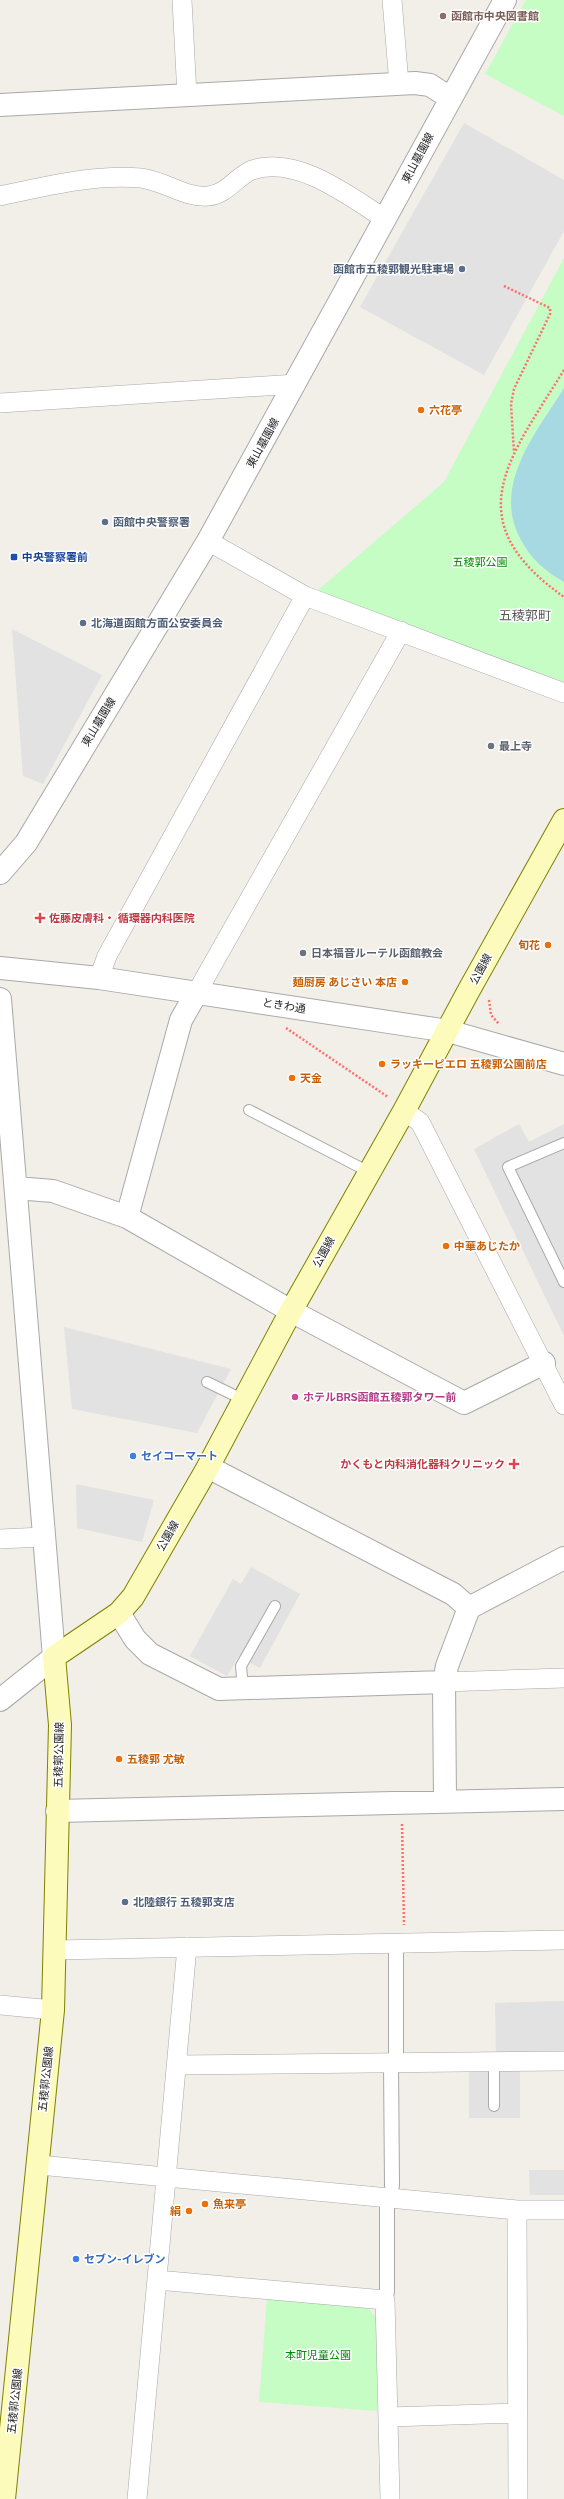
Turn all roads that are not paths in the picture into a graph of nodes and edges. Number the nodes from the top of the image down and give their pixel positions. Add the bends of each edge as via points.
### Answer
1 (182, 0) edge
2 (392, 0) edge
3 (505, 0) edge
4 (399, 84) junction
5 (187, 96) junction
6 (450, 98) junction
7 (0, 105) edge
8 (0, 196) edge
9 (385, 218) junction
10 (296, 384) junction
11 (0, 403) edge
12 (208, 541) junction
13 (305, 596) junction
14 (401, 631) junction
15 (564, 693) edge
16 (564, 820) edge
17 (0, 873) edge
18 (0, 968) edge
19 (99, 978) junction
20 (197, 992) junction
21 (0, 999) edge
22 (448, 1031) junction
23 (564, 1064) edge
24 (398, 1105) junction
25 (249, 1110) dead end
26 (564, 1143) edge
27 (6, 1156) edge
28 (369, 1172) junction
29 (16, 1188) junction
30 (127, 1217) junction
31 (564, 1282) edge
32 (292, 1311) junction
33 (544, 1363) junction
34 (207, 1382) dead end
35 (244, 1400) junction
36 (564, 1405) edge
37 (208, 1467) junction
38 (43, 1537) junction
39 (0, 1539) edge
40 (564, 1558) edge
41 (275, 1606) dead end
42 (469, 1608) junction
43 (119, 1613) junction
44 (54, 1657) junction
45 (564, 1678) edge
46 (444, 1682) junction
47 (243, 1688) junction
48 (0, 1700) edge
49 (564, 1799) edge
50 (445, 1800) junction
51 (58, 1811) junction
52 (400, 1939) junction
53 (564, 1940) edge
54 (187, 1947) junction
55 (55, 1950) junction
56 (0, 2005) edge
57 (53, 2010) junction
58 (564, 2061) edge
59 (394, 2062) junction
60 (494, 2063) junction
61 (178, 2065) junction
62 (494, 2106) dead end
63 (38, 2165) junction
64 (167, 2176) junction
65 (392, 2186) dead end
66 (387, 2207) dead end
67 (517, 2210) junction
68 (564, 2210) edge
69 (157, 2280) junction
70 (385, 2300) junction
71 (517, 2413) junction
72 (388, 2417) junction
73 (5, 2456) edge
74 (4, 2499) edge
75 (137, 2499) edge
76 (390, 2499) edge
77 (518, 2499) edge

1 - 5 street
2 - 4 street
3 - 6 street, 東山墓園線
4 - 5 street
4 - 6 street via 430,85
5 - 7 street
6 - 9 street, 東山墓園線
8 - 9 street via 71,181 142,178 159,182 190,196 210,196 222,191 248,172 280,168 317,176
9 - 10 street, 東山墓園線
10 - 11 street
10 - 12 street, 東山墓園線
12 - 13 street
12 - 17 street, 東山墓園線 via 26,843
13 - 14 street
13 - 19 street via 107,956
14 - 15 street
14 - 20 street
16 - 22 main road, 公園線
18 - 19 street, ときわ通
19 - 20 street, ときわ通
20 - 22 street, ときわ通
20 - 30 street via 181,1020
21 - 27 street
22 - 23 street, ときわ通
22 - 24 main road, 公園線
24 - 28 main road, 公園線
24 - 33 street via 420,1122
25 - 28 lane
26 - 31 lane via 508,1167
27 - 29 street
28 - 32 main road, 公園線
29 - 30 street via 53,1191
29 - 38 street
30 - 32 street
32 - 33 street via 464,1403
32 - 35 main road, 公園線
33 - 36 street
34 - 35 lane
35 - 37 main road, 公園線
37 - 42 street via 453,1594
37 - 43 main road, 公園線 via 133,1597
38 - 39 street
38 - 44 street
40 - 42 street
41 - 47 lane via 241,1666
42 - 46 street via 447,1666
43 - 44 main road, 公園線
43 - 47 street via 135,1639 150,1654 219,1689
44 - 48 street
44 - 51 main road, 五稜郭公園線 via 60,1725
45 - 46 street
46 - 47 street
46 - 50 street
49 - 50 street
50 - 51 street
51 - 55 main road, 五稜郭公園線
52 - 53 street
52 - 54 street
52 - 59 street
54 - 55 street
54 - 61 street
55 - 57 main road, 五稜郭公園線
56 - 57 street
57 - 63 main road, 五稜郭公園線
58 - 60 street
59 - 60 street
59 - 61 street
59 - 65 street
60 - 62 lane
61 - 64 street
63 - 64 street
63 - 73 main road, 五稜郭公園線
64 - 67 street
64 - 69 street
66 - 70 street
67 - 68 street
67 - 71 street
69 - 70 street
69 - 75 street
70 - 72 street
71 - 72 street
71 - 77 street
72 - 76 street
73 - 74 main road, 五稜郭公園線

